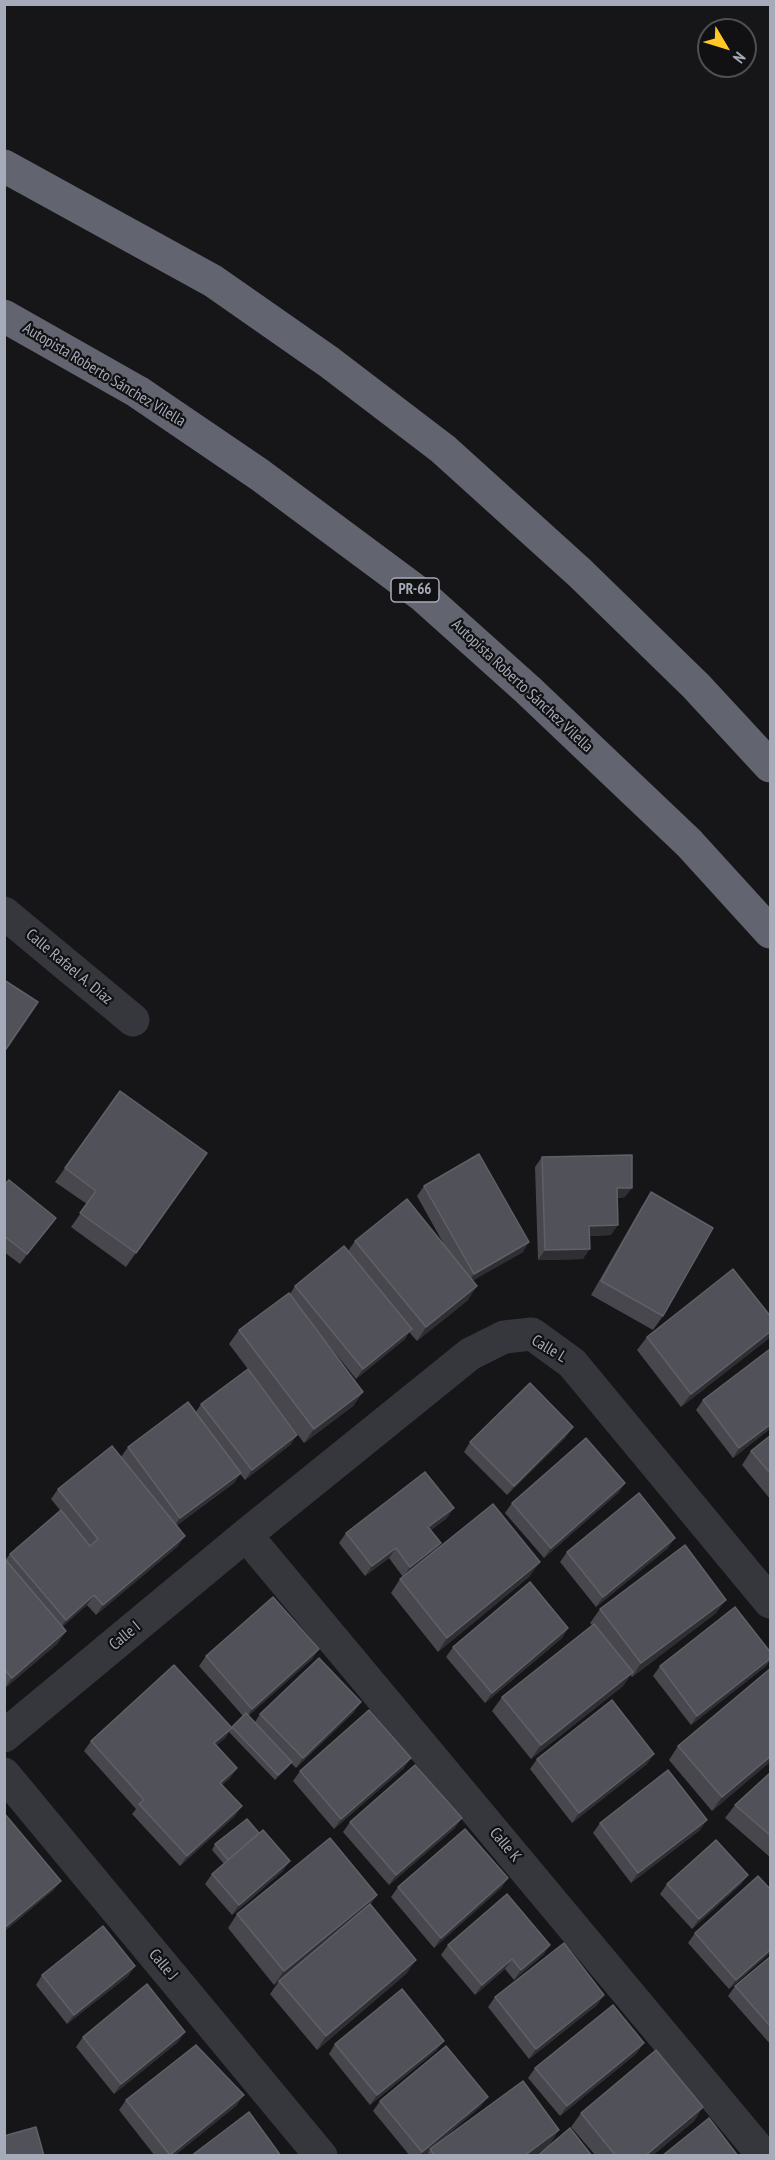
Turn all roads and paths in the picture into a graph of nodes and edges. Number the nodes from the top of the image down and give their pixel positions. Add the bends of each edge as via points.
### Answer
1 (4, 166) edge
2 (4, 316) edge
3 (771, 766) edge
4 (4, 913) edge
5 (771, 932) edge
6 (133, 1020) dead end
7 (246, 1535) junction
8 (768, 1595) edge
9 (4, 1736) edge
10 (4, 1774) edge
11 (321, 2156) edge
12 (764, 2156) edge

1 - 3 highway via 213,282 329,362 443,449 580,573
2 - 5 highway, Autopista Roberto Sánchez Vilella / PR-66 via 138,392 260,475 423,596 688,843
4 - 6 street, Calle Rafael A. Díaz
7 - 8 street, Calle L via 470,1354 504,1337 532,1334 572,1363
7 - 9 street, Calle I
7 - 12 street, Calle K
10 - 11 street, Calle J

